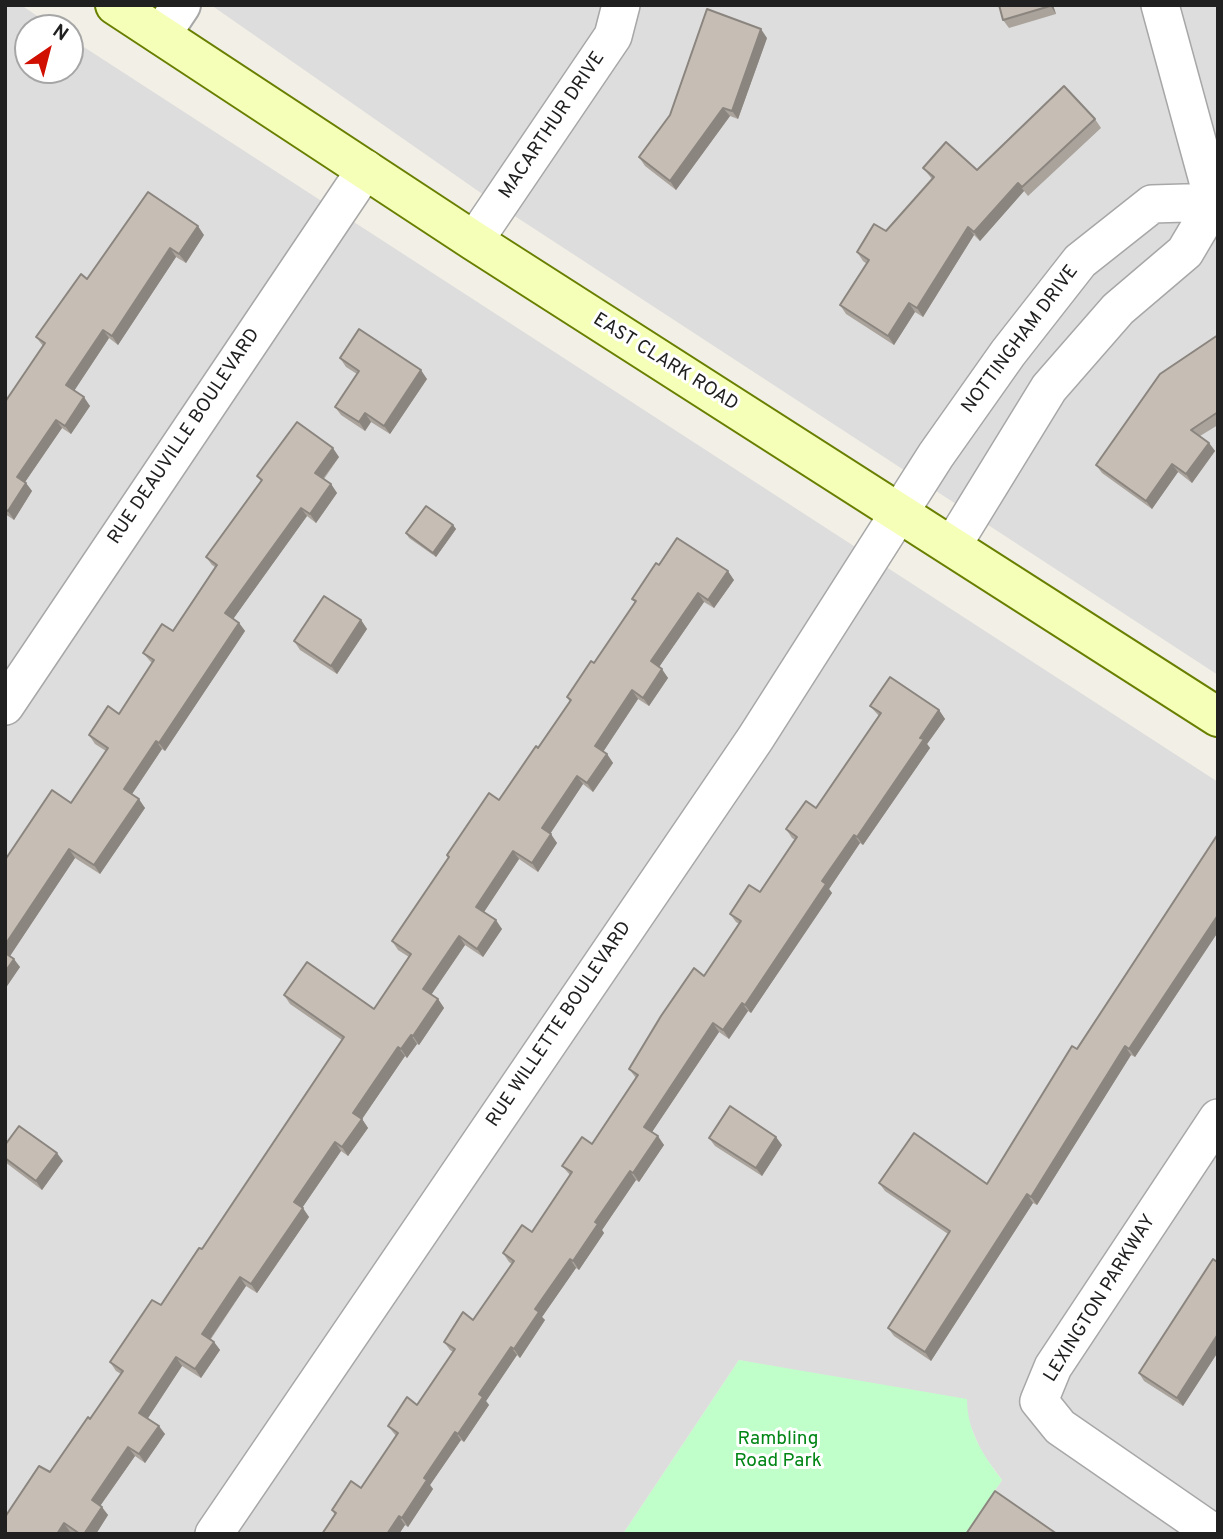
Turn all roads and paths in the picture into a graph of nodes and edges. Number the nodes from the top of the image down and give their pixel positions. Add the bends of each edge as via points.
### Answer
1 (115, 5) edge
2 (621, 5) edge
3 (1160, 5) edge
4 (171, 20) edge
5 (366, 169) junction
6 (1216, 203) edge
7 (474, 242) junction
8 (899, 512) junction
9 (952, 546) junction
10 (5, 706) edge
11 (1218, 717) edge
12 (1218, 1118) edge
13 (214, 1534) edge
14 (1215, 1534) edge

1 - 4 main road, EAST CLARK ROAD
2 - 7 street, MACARTHUR DRIVE via 613,36
3 - 6 street
4 - 5 main road, EAST CLARK ROAD
5 - 7 main road, EAST CLARK ROAD
5 - 10 street, RUE DEAUVILLE BOULEVARD
6 - 8 street, NOTTINGHAM DRIVE via 1152,204 1080,261 1008,353
6 - 9 street via 1185,252 1118,309 1049,388
7 - 8 main road, EAST CLARK ROAD
8 - 9 main road, EAST CLARK ROAD
8 - 13 street, RUE WILLETTE BOULEVARD via 755,739
9 - 11 main road, EAST CLARK ROAD
12 - 14 street, LEXINGTON PARKWAY via 1053,1367 1039,1401 1060,1427

